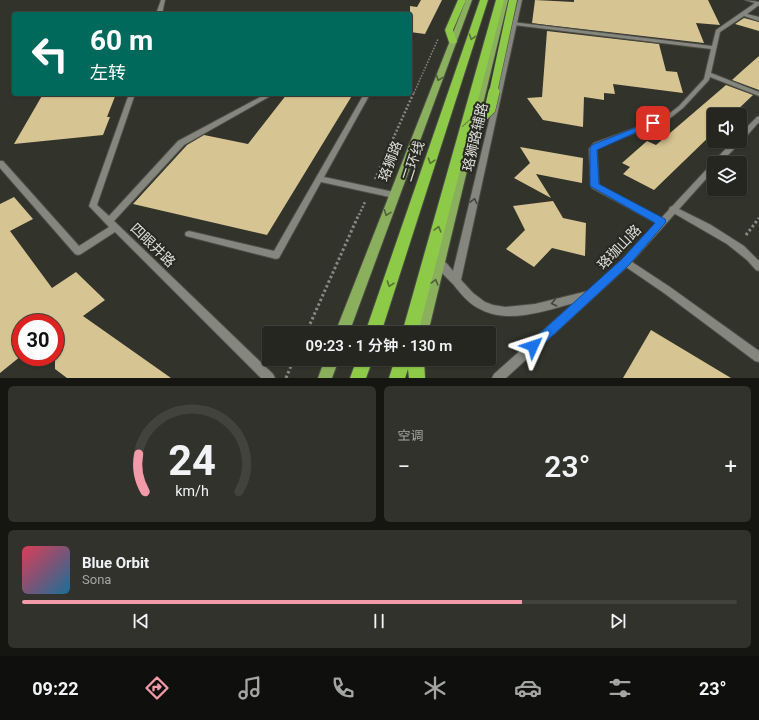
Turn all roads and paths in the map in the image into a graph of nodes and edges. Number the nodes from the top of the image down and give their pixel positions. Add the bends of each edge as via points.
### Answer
1 (163, 0) edge
2 (484, 0) edge
3 (500, 0) edge
4 (505, 0) edge
5 (514, 0) edge
6 (520, 0) edge
7 (747, 0) edge
8 (464, 1) edge
9 (160, 12) edge
10 (743, 14) junction
11 (759, 19) edge
12 (514, 23) junction
13 (439, 37) dead end
14 (452, 42) joint
15 (715, 48) junction
16 (708, 74) junction
17 (759, 94) edge
18 (131, 96) edge
19 (267, 96) edge
20 (366, 96) edge
21 (759, 118) edge
22 (466, 131) junction
23 (747, 131) edge
24 (730, 148) edge
25 (723, 156) edge
26 (0, 163) edge
27 (707, 173) edge
28 (319, 179) junction
29 (370, 190) junction
30 (394, 195) junction
31 (673, 209) junction
32 (759, 218) edge
33 (661, 222) junction
34 (112, 224) junction
35 (189, 234) dead end
36 (738, 246) junction
37 (626, 262) junction
38 (440, 263) junction
39 (759, 267) edge
40 (456, 280) junction
41 (592, 294) junction
42 (309, 326) edge
43 (345, 326) edge
44 (375, 326) edge
45 (416, 326) edge
46 (416, 326) edge
47 (759, 357) edge
48 (291, 366) edge
49 (329, 366) edge
50 (362, 366) edge
51 (401, 366) edge
52 (413, 366) edge
53 (416, 366) edge
54 (269, 378) edge
55 (286, 378) edge
56 (325, 378) edge
57 (358, 378) edge
58 (397, 378) edge
59 (409, 378) edge
60 (417, 378) edge
61 (498, 378) edge

1 - 9 street
2 -> 44 highway, 二环线
3 - 22 highway
4 - 38 main road
5 - 22 highway, bridge via 490,109
6 - 12 street, 珞狮路辅路
7 - 10 street via 759,4
8 - 14 highway via 449,30
10 - 11 street
10 - 15 street via 718,32
12 - 15 street
40 -> 12 street, 珞狮路辅路
13 - 29 path
14 -> 30 main road, 珞狮路
15 - 16 street
16 - 17 street
16 - 33 street via 699,88 667,118 597,145 593,149 595,186
18 - 34 street via 93,206
19 - 34 street via 181,143
20 - 28 street
21 - 23 street
45 -> 22 highway via 439,225
24 - 25 street
26 - 34 street, 四眼井路 via 78,251
27 - 31 street, 珞珈山路
28 - 29 street
28 - 35 street via 276,255
29 - 30 street
29 - 42 path
30 -> 43 main road, 珞狮路
31 - 33 street, 珞珈山路
31 - 36 street
32 - 36 path
33 - 37 street, 珞珈山路
34 - 54 street, 四眼井路
36 - 39 street
37 - 41 street, 珞珈山路
37 - 47 street
38 - 40 street, 珞珈山路
46 -> 38 main road
41 -> 40 street, 珞珈山路 via 517,312 500,312 479,304
41 - 61 street, 珞珈山路
48 - 55 path
49 - 56 main road
50 - 57 highway
51 - 58 highway
52 - 59 main road
53 - 60 highway

